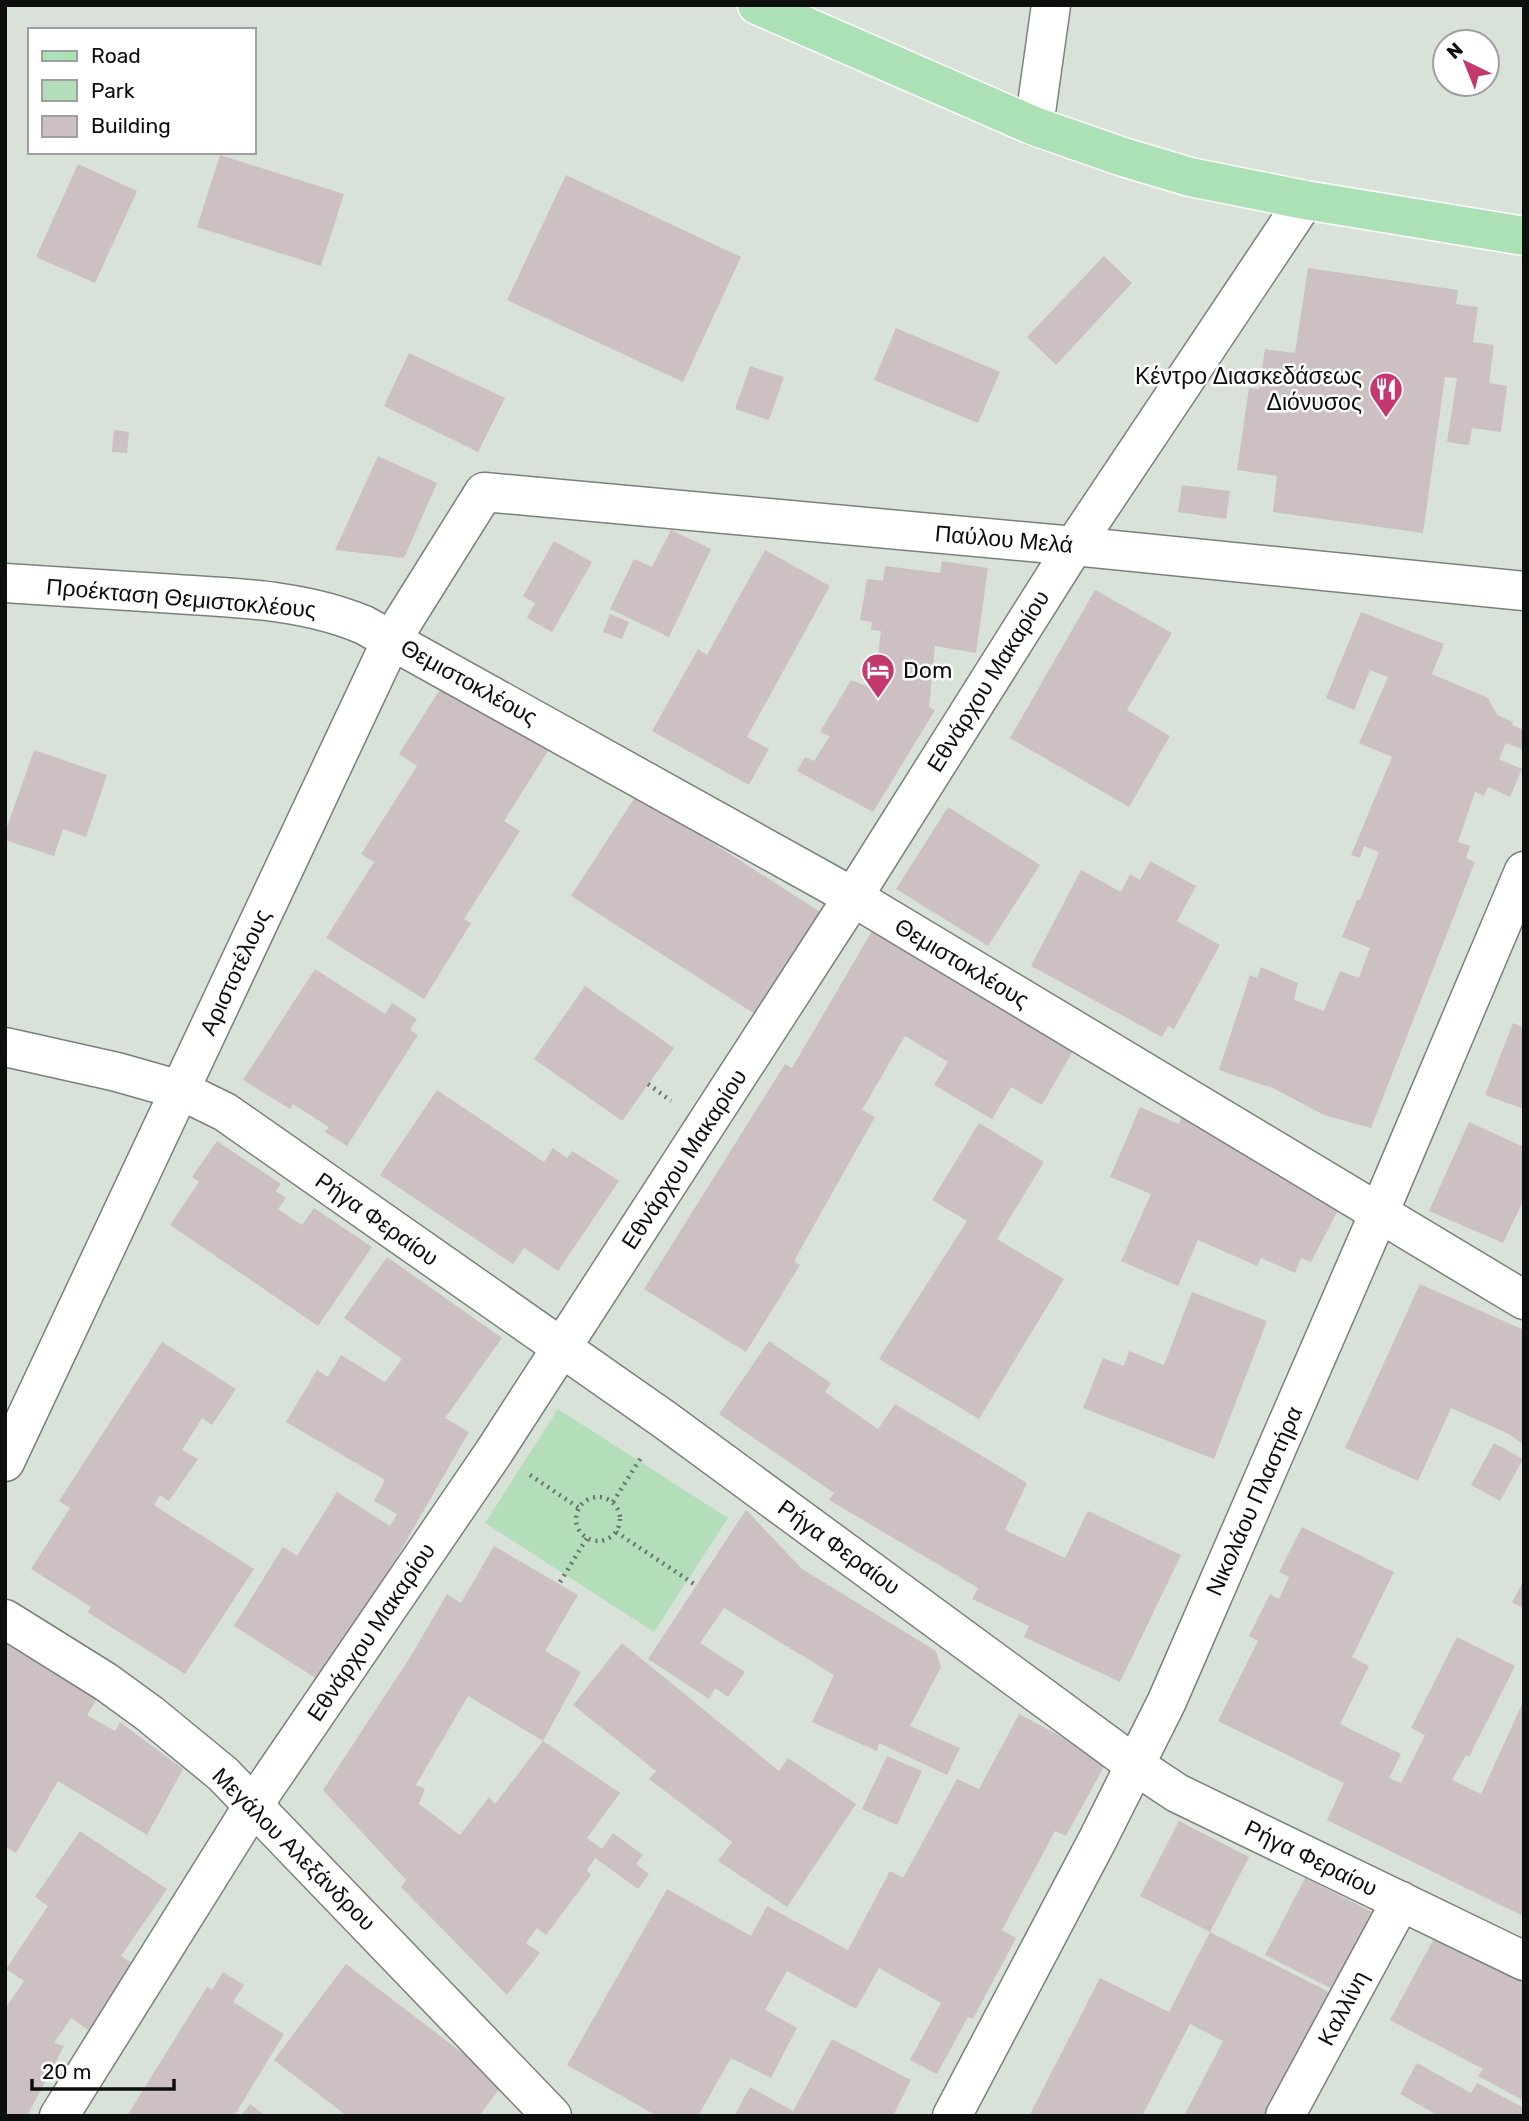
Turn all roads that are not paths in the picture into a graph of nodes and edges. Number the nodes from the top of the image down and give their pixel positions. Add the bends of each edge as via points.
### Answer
1 (757, 5) edge
2 (1051, 5) edge
3 (1034, 126) junction
4 (1305, 201) junction
5 (1524, 236) edge
6 (484, 492) joint
7 (1074, 546) junction
8 (5, 583) edge
9 (1524, 591) edge
10 (392, 639) junction
11 (1524, 872) edge
12 (853, 897) junction
13 (5, 1047) edge
14 (180, 1090) junction
15 (1379, 1213) junction
16 (1524, 1300) edge
17 (561, 1348) junction
18 (8, 1450) edge
19 (5, 1619) edge
20 (1135, 1765) junction
21 (254, 1804) junction
22 (1401, 1901) junction
23 (1524, 1961) edge
24 (59, 2116) edge
25 (552, 2116) edge
26 (952, 2116) edge
27 (1285, 2116) edge

1 - 3 main road
2 - 3 street
3 - 4 main road via 1190,177
4 - 5 main road
4 - 7 street, Εθνάρχου Μακαρίου
6 - 7 street, Παύλου Μελά
6 - 10 street, Αριστοτέλους
7 - 9 street, Παύλου Μελά
7 - 12 street, Εθνάρχου Μακαρίου
8 - 10 street, Προέκταση Θεμιστοκλέους via 310,606
10 - 12 street, Θεμιστοκλέους
10 - 14 street, Αριστοτέλους
11 - 15 street, Νικολάου Πλαστήρα
12 - 15 street, Θεμιστοκλέους
12 - 17 street, Εθνάρχου Μακαρίου
13 - 14 street, Ρήγα Φεραίου
14 - 17 street, Ρήγα Φεραίου via 225,1112
14 - 18 street, Αριστοτέλους
15 - 16 street, Θεμιστοκλέους
15 - 20 street, Νικολάου Πλαστήρα
17 - 20 street, Ρήγα Φεραίου
17 - 21 street, Εθνάρχου Μακαρίου
19 - 21 street, Μεγάλου Αλεξάνδρου via 150,1714
20 - 22 street, Ρήγα Φεραίου via 1177,1793
20 - 26 street, Νικολάου Πλαστήρα
21 - 24 street, Εθνάρχου Μακαρίου
21 - 25 street, Μεγάλου Αλεξάνδρου
22 - 23 street, Ρήγα Φεραίου
22 - 27 street, Καλλίνη

